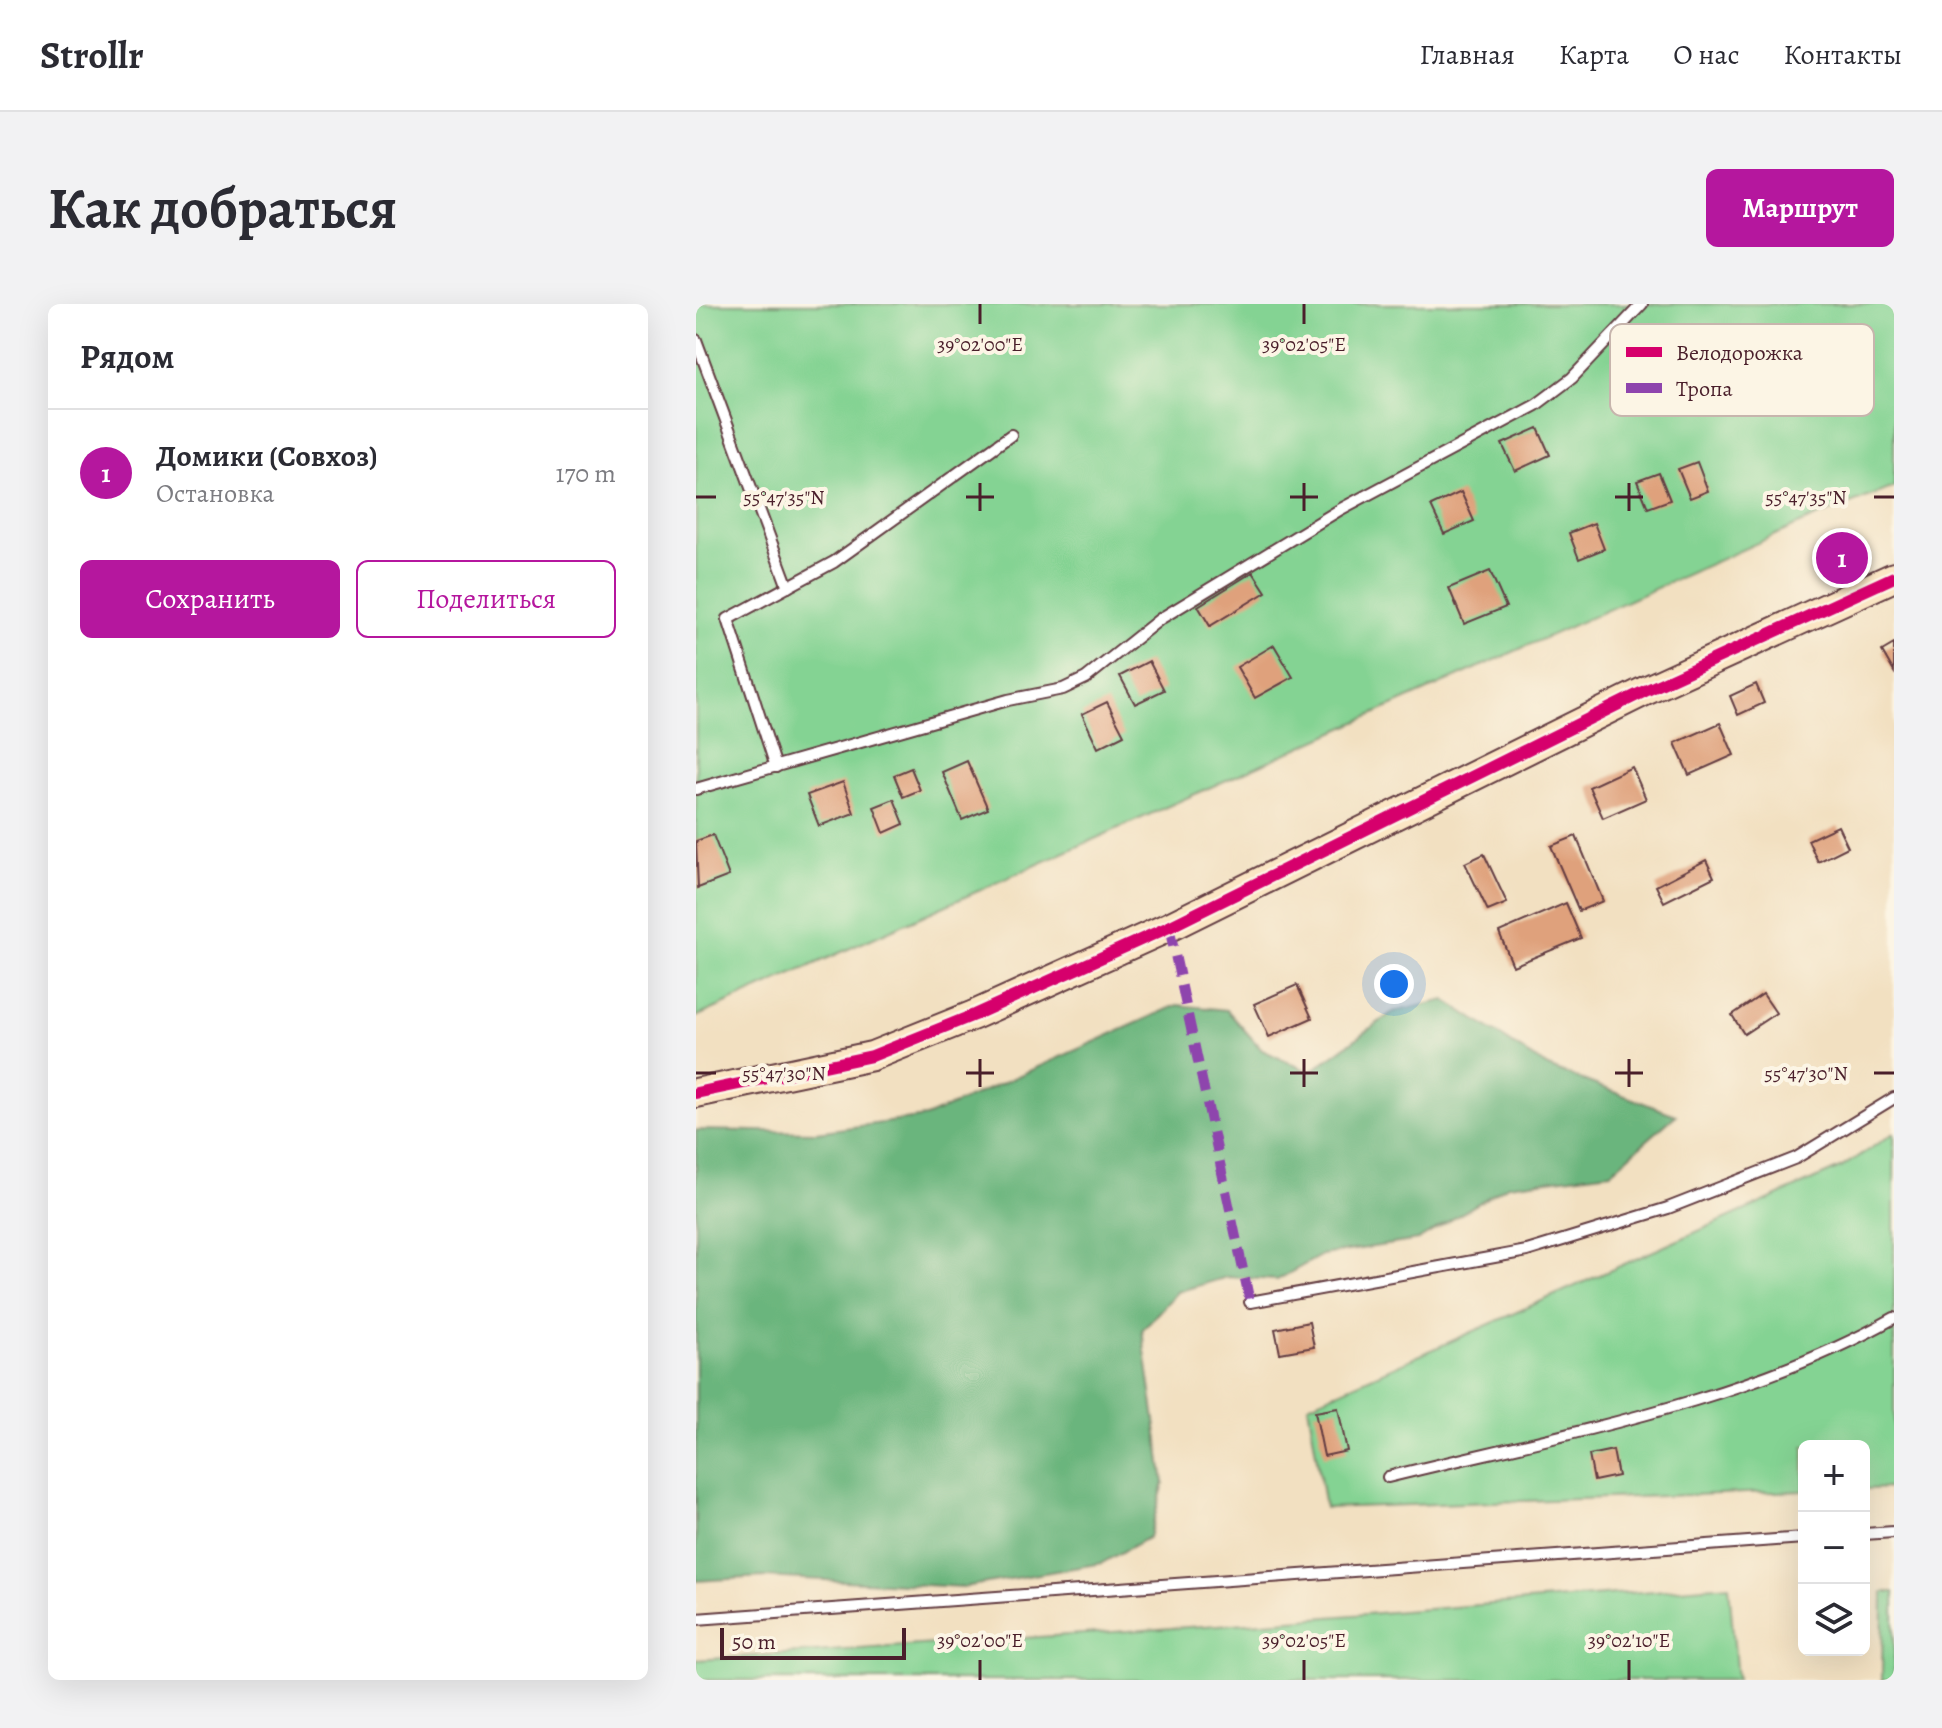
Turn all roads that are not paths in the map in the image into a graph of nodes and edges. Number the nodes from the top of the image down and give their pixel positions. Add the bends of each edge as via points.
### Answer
1 (1642, 304) edge
2 (1623, 324) edge
3 (1610, 338) edge
4 (696, 340) edge
5 (1011, 435) dead end
6 (1894, 577) edge
7 (788, 587) junction
8 (776, 767) junction
9 (696, 789) edge
10 (696, 1093) edge
11 (1894, 1098) edge
12 (1250, 1302) dead end
13 (1894, 1318) edge
14 (1388, 1477) dead end
15 (1894, 1532) edge
16 (1870, 1534) edge
17 (1798, 1538) edge
18 (696, 1619) edge

1 - 2 lane
3 - 8 lane via 1572,378 1536,405 1302,533 1160,619 1086,678 1063,689
4 - 7 lane
5 - 7 lane via 834,562
6 - 10 street via 1645,691 1169,927 974,1015 872,1056
7 - 8 lane via 728,619
8 - 9 lane
11 - 12 lane via 1796,1158 1668,1208 1527,1251
13 - 14 lane via 1808,1361 1648,1413
15 - 16 lane
17 - 18 lane

